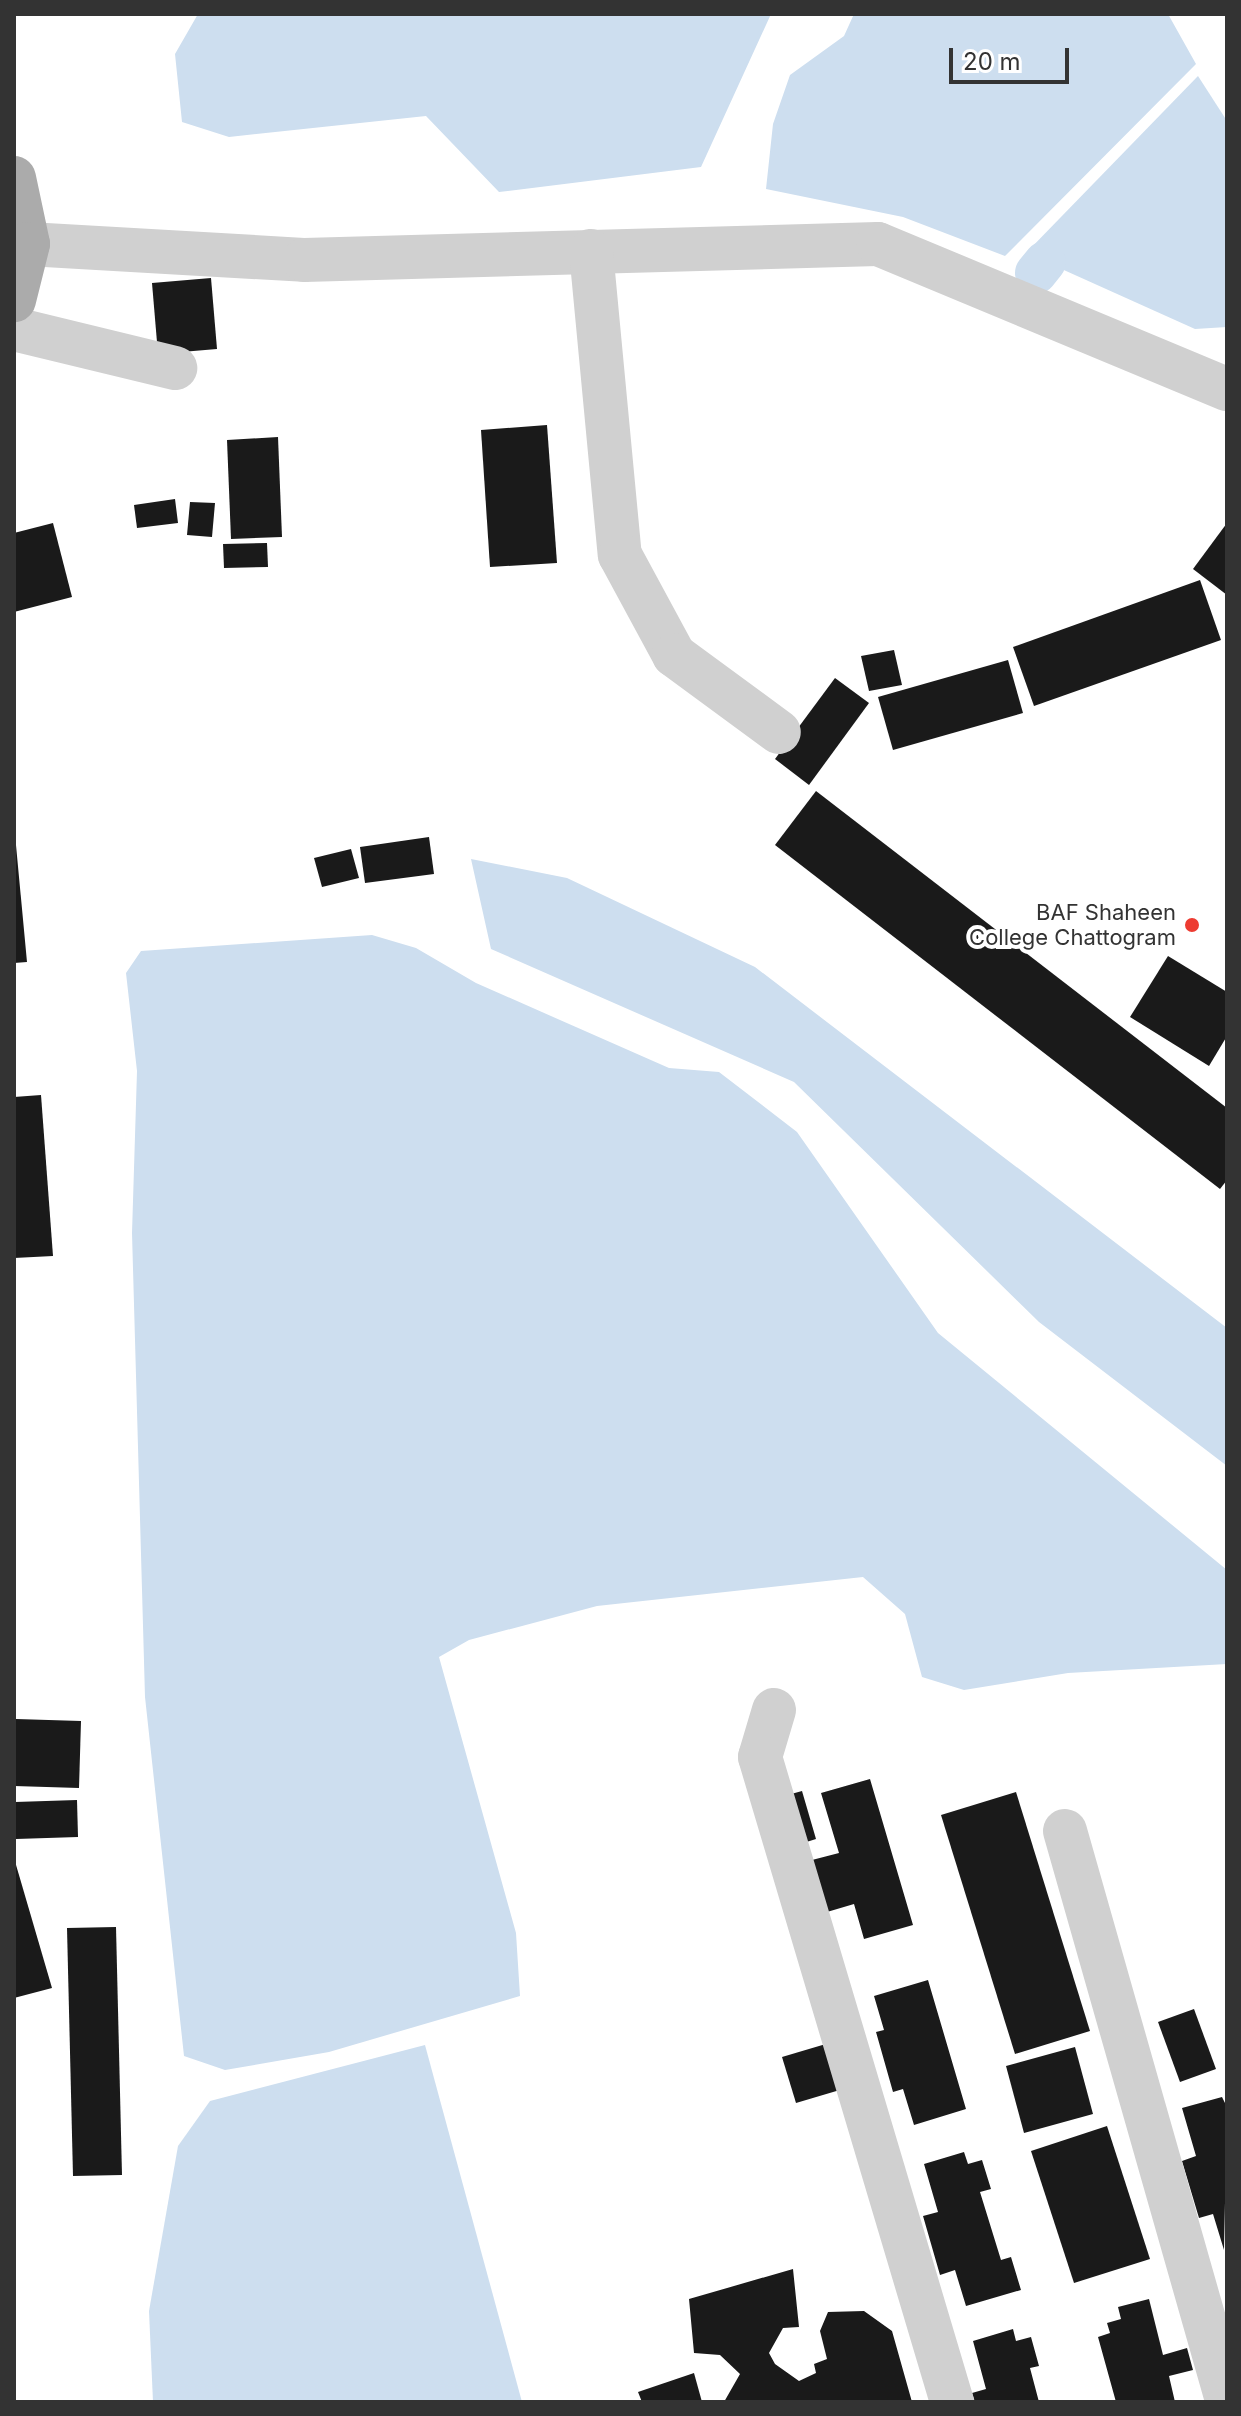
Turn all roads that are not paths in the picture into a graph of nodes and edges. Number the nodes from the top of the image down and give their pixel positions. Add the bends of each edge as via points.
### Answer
1 (14, 178) edge
2 (28, 244) junction
3 (591, 251) junction
4 (14, 300) edge
5 (14, 329) edge
6 (175, 368) dead end
7 (1227, 389) edge
8 (779, 732) dead end
9 (774, 1710) dead end
10 (1065, 1831) dead end
11 (1227, 2400) edge
12 (952, 2402) edge

1 - 2 main road
2 - 3 street via 304,260
2 - 4 main road
3 - 7 street via 878,244
3 - 8 street via 620,555 674,655
5 - 6 street
9 - 12 street via 760,1757
10 - 11 street

